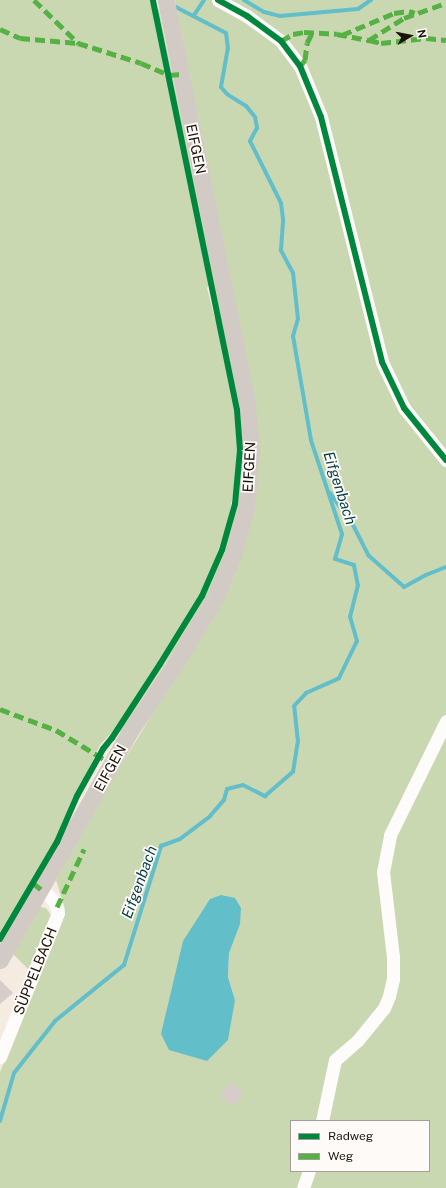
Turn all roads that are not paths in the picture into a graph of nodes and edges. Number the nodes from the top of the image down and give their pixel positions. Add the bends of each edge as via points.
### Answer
1 (166, 0) edge
2 (218, 0) edge
3 (446, 460) edge
4 (446, 721) edge
5 (42, 890) junction
6 (0, 960) edge
7 (0, 1057) edge
8 (322, 1120) edge
9 (308, 1172) edge
10 (303, 1188) edge

1 - 5 main road, EIFGEN via 246,398 251,449 248,489 238,540 216,596 179,658 130,731
2 - 3 street via 247,16 281,41 300,66 321,117 382,362 404,408
4 - 8 street via 390,835 384,872 393,957 393,979 389,996 384,1008 358,1040 335,1060
5 - 6 main road, EIFGEN
5 - 7 street, SÜPPELBACH via 55,902 58,913
9 - 10 street

